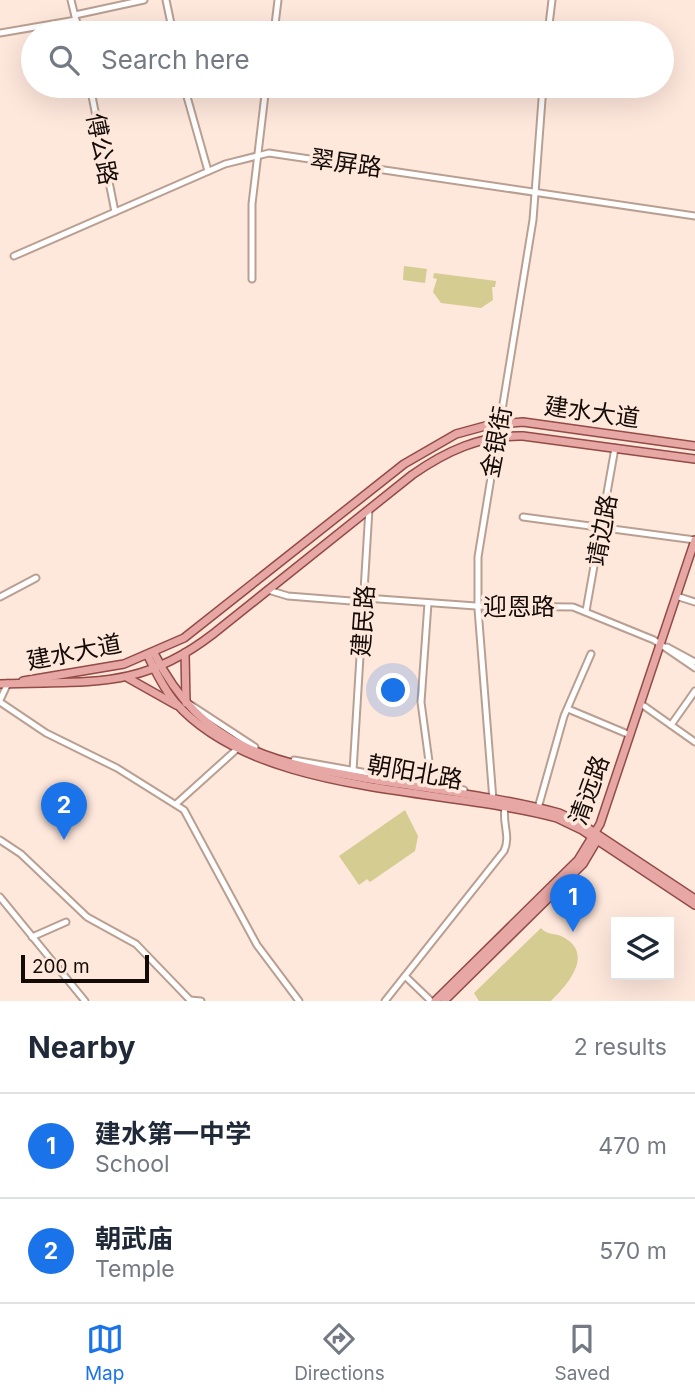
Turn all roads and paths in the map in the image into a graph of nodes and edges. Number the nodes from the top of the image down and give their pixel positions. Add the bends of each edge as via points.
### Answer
1 (71, 0) edge
2 (144, 0) edge
3 (166, 0) edge
4 (278, 0) edge
5 (552, 0) edge
6 (75, 18) junction
7 (60, 21) edge
8 (76, 21) edge
9 (170, 21) edge
10 (275, 21) edge
11 (549, 21) edge
12 (21, 29) edge
13 (0, 33) edge
14 (92, 98) edge
15 (187, 98) edge
16 (264, 98) edge
17 (542, 98) edge
18 (257, 155) junction
19 (208, 171) junction
20 (536, 192) junction
21 (115, 212) junction
22 (695, 216) edge
23 (14, 256) dead end
24 (251, 279) dead end
25 (499, 423) junction
26 (496, 437) junction
27 (695, 446) edge
28 (615, 448) junction
29 (695, 459) edge
30 (369, 509) junction
31 (523, 517) dead end
32 (603, 528) junction
33 (695, 540) edge
34 (695, 556) edge
35 (36, 578) dead end
36 (268, 590) junction
37 (0, 597) edge
38 (678, 597) junction
39 (365, 600) junction
40 (695, 602) edge
41 (428, 603) junction
42 (478, 606) junction
43 (586, 611) junction
44 (662, 645) junction
45 (185, 653) junction
46 (151, 654) junction
47 (591, 654) dead end
48 (695, 662) edge
49 (157, 666) junction
50 (695, 668) edge
51 (124, 678) junction
52 (8, 683) edge
53 (695, 691) edge
54 (0, 701) edge
55 (183, 705) junction
56 (644, 706) junction
57 (568, 709) junction
58 (671, 725) junction
59 (629, 735) junction
60 (695, 742) edge
61 (237, 749) junction
62 (352, 773) junction
63 (432, 784) junction
64 (493, 800) junction
65 (176, 804) junction
66 (505, 808) junction
67 (538, 808) junction
68 (596, 836) junction
69 (0, 840) edge
70 (0, 897) edge
71 (693, 900) edge
72 (66, 922) dead end
73 (32, 937) junction
74 (405, 976) junction
75 (188, 1000) edge
76 (446, 1000) edge
77 (85, 1001) edge
78 (201, 1001) edge
79 (299, 1001) edge
80 (385, 1001) edge
81 (433, 1001) edge

1 - 6 street
2 - 6 street
3 - 9 street
4 - 10 street
5 - 11 street
6 - 7 street
6 - 8 street
12 - 13 street
14 - 21 street, 傅公路
15 - 19 street
16 - 18 street
17 - 20 street, 金银街
18 - 19 street, 翠屏路
18 - 20 street, 翠屏路 via 332,160
18 - 24 street
19 - 21 street, 翠屏路
20 - 22 street, 翠屏路
20 - 25 street, 金银街
21 - 23 street, 翠屏路
25 - 26 street, 金银街
25 - 27 main road, 建水大道 via 531,423
25 - 46 main road, 建水大道 via 456,434 414,457 198,629
26 - 28 main road, 建水大道 via 530,436
26 - 30 main road, 建水大道 via 439,457
26 - 42 street, 金银街 via 480,534
28 - 29 main road, 建水大道
28 - 32 street, 靖边路
30 - 36 main road, 建水大道
30 - 39 street, 建民路
31 - 32 street
32 - 33 street
32 - 43 street, 靖边路
33 - 38 main road, 清远路
34 - 38 main road, 清远路
35 - 37 street
36 - 39 street, 迎恩路 via 288,596
36 - 45 main road, 建水大道
38 - 40 street
38 - 44 main road, 清远路
39 - 41 street, 迎恩路
39 - 62 street, 建民路
41 - 42 street, 迎恩路
41 - 63 street via 421,702
42 - 43 street, 迎恩路 via 554,604
42 - 64 street, 金银街
43 - 44 street, 迎恩路
44 - 48 street, 迎恩路
44 - 50 street, 迎恩路
44 - 56 main road, 清远路
44 - 59 main road, 清远路
45 - 49 main road, 建水大道
45 - 55 main road
46 - 49 main road, 朝阳北路
46 - 52 main road, 建水大道 via 115,666
47 - 57 street
49 - 51 main road, 建水大道
49 - 55 main road, 朝阳北路
51 - 52 main road, 建水大道 via 83,684
51 - 55 main road
52 - 54 street
53 - 58 street
54 - 65 street via 46,733
55 - 61 main road, 朝阳北路
55 - 62 main road, 朝阳北路 via 256,753 292,765
56 - 58 street
56 - 68 main road, 清远路
57 - 59 street
57 - 67 street
58 - 60 street
59 - 68 main road, 清远路
61 - 65 street
61 - 66 main road, 朝阳北路 via 291,770
62 - 63 street
62 - 64 main road, 朝阳北路
63 - 64 street
64 - 67 main road, 朝阳北路
65 - 79 street via 193,821 257,945
66 - 68 main road, 朝阳北路 via 557,818
66 - 74 street via 508,838 504,851
67 - 68 main road, 朝阳北路 via 571,818
68 - 71 main road, 朝阳北路
68 - 76 main road, 清远路 via 583,864
68 - 81 main road, 清远路 via 578,860
69 - 75 street via 22,854 87,917 136,944
70 - 73 street
72 - 73 street
73 - 77 street
74 - 80 street
74 - 81 street
75 - 78 street

